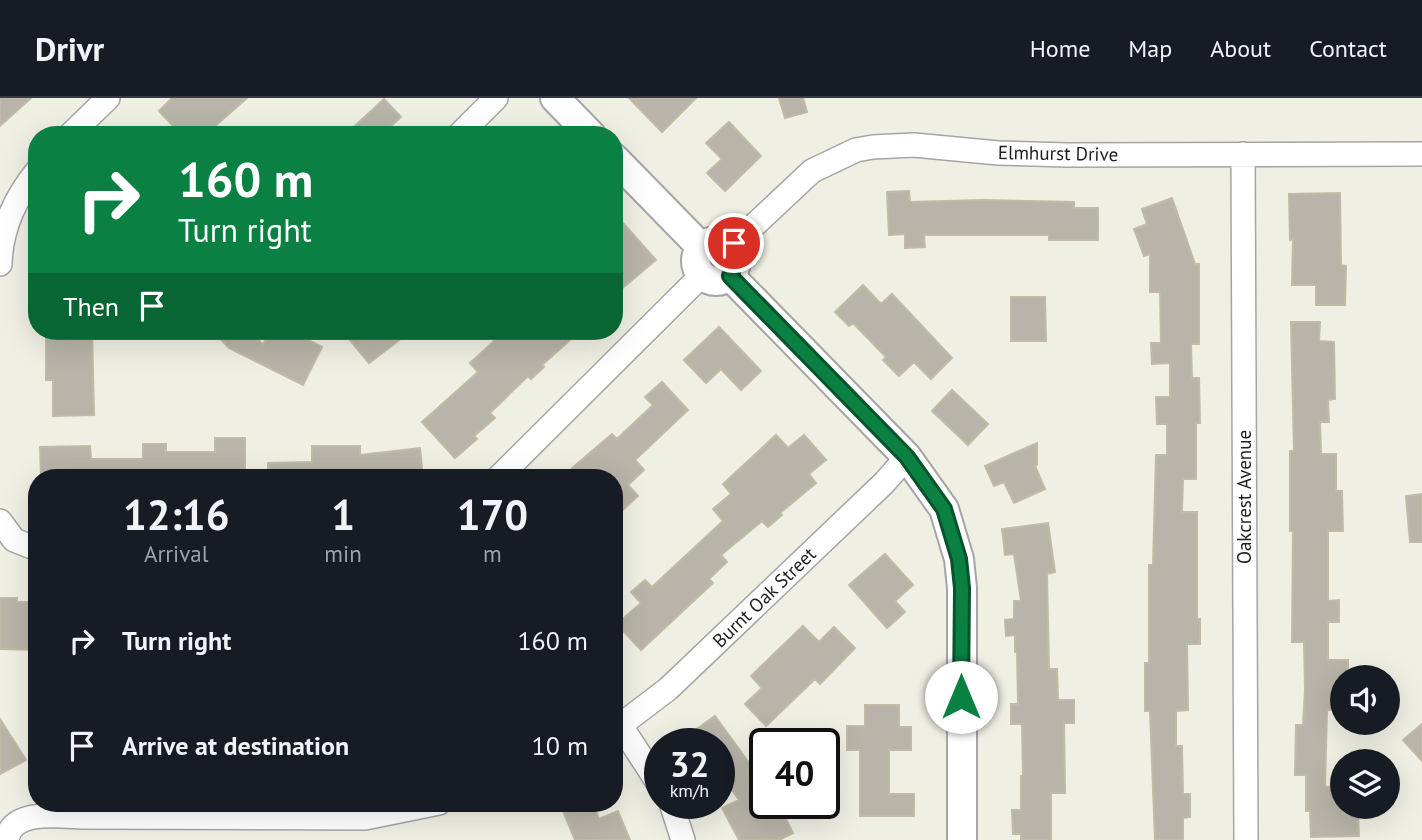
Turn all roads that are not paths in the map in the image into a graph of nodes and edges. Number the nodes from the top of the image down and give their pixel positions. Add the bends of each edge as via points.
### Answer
1 (108, 98) edge
2 (496, 98) edge
3 (555, 98) edge
4 (80, 126) edge
5 (468, 126) edge
6 (582, 126) edge
7 (1242, 154) junction
8 (1422, 154) edge
9 (623, 167) edge
10 (28, 184) edge
11 (701, 247) junction
12 (731, 247) junction
13 (0, 264) edge
14 (702, 275) junction
15 (730, 276) junction
16 (907, 457) junction
17 (507, 469) edge
18 (0, 521) edge
19 (28, 546) edge
20 (623, 724) edge
21 (623, 735) edge
22 (644, 764) edge
23 (395, 812) edge
24 (676, 819) edge
25 (8, 837) edge
26 (683, 840) edge
27 (962, 840) edge
28 (1246, 840) edge

1 - 4 street
2 - 5 street
3 - 6 street
7 - 8 street, Elmhurst Drive
7 - 12 street, Elmhurst Drive via 1043,155 873,146 812,172
7 - 28 street, Oakcrest Avenue
9 - 11 street
10 - 13 street via 7,221
11 - 12 street via 716,241
11 - 14 street via 695,261
12 - 15 street via 736,261
14 - 15 street via 716,282
14 - 17 street
15 - 16 street
16 - 20 street, Burnt Oak Street via 668,689
16 - 27 street via 944,509 959,559
18 - 19 street via 15,540
21 - 22 street
23 - 25 street via 365,818 51,815 26,819
24 - 26 street

